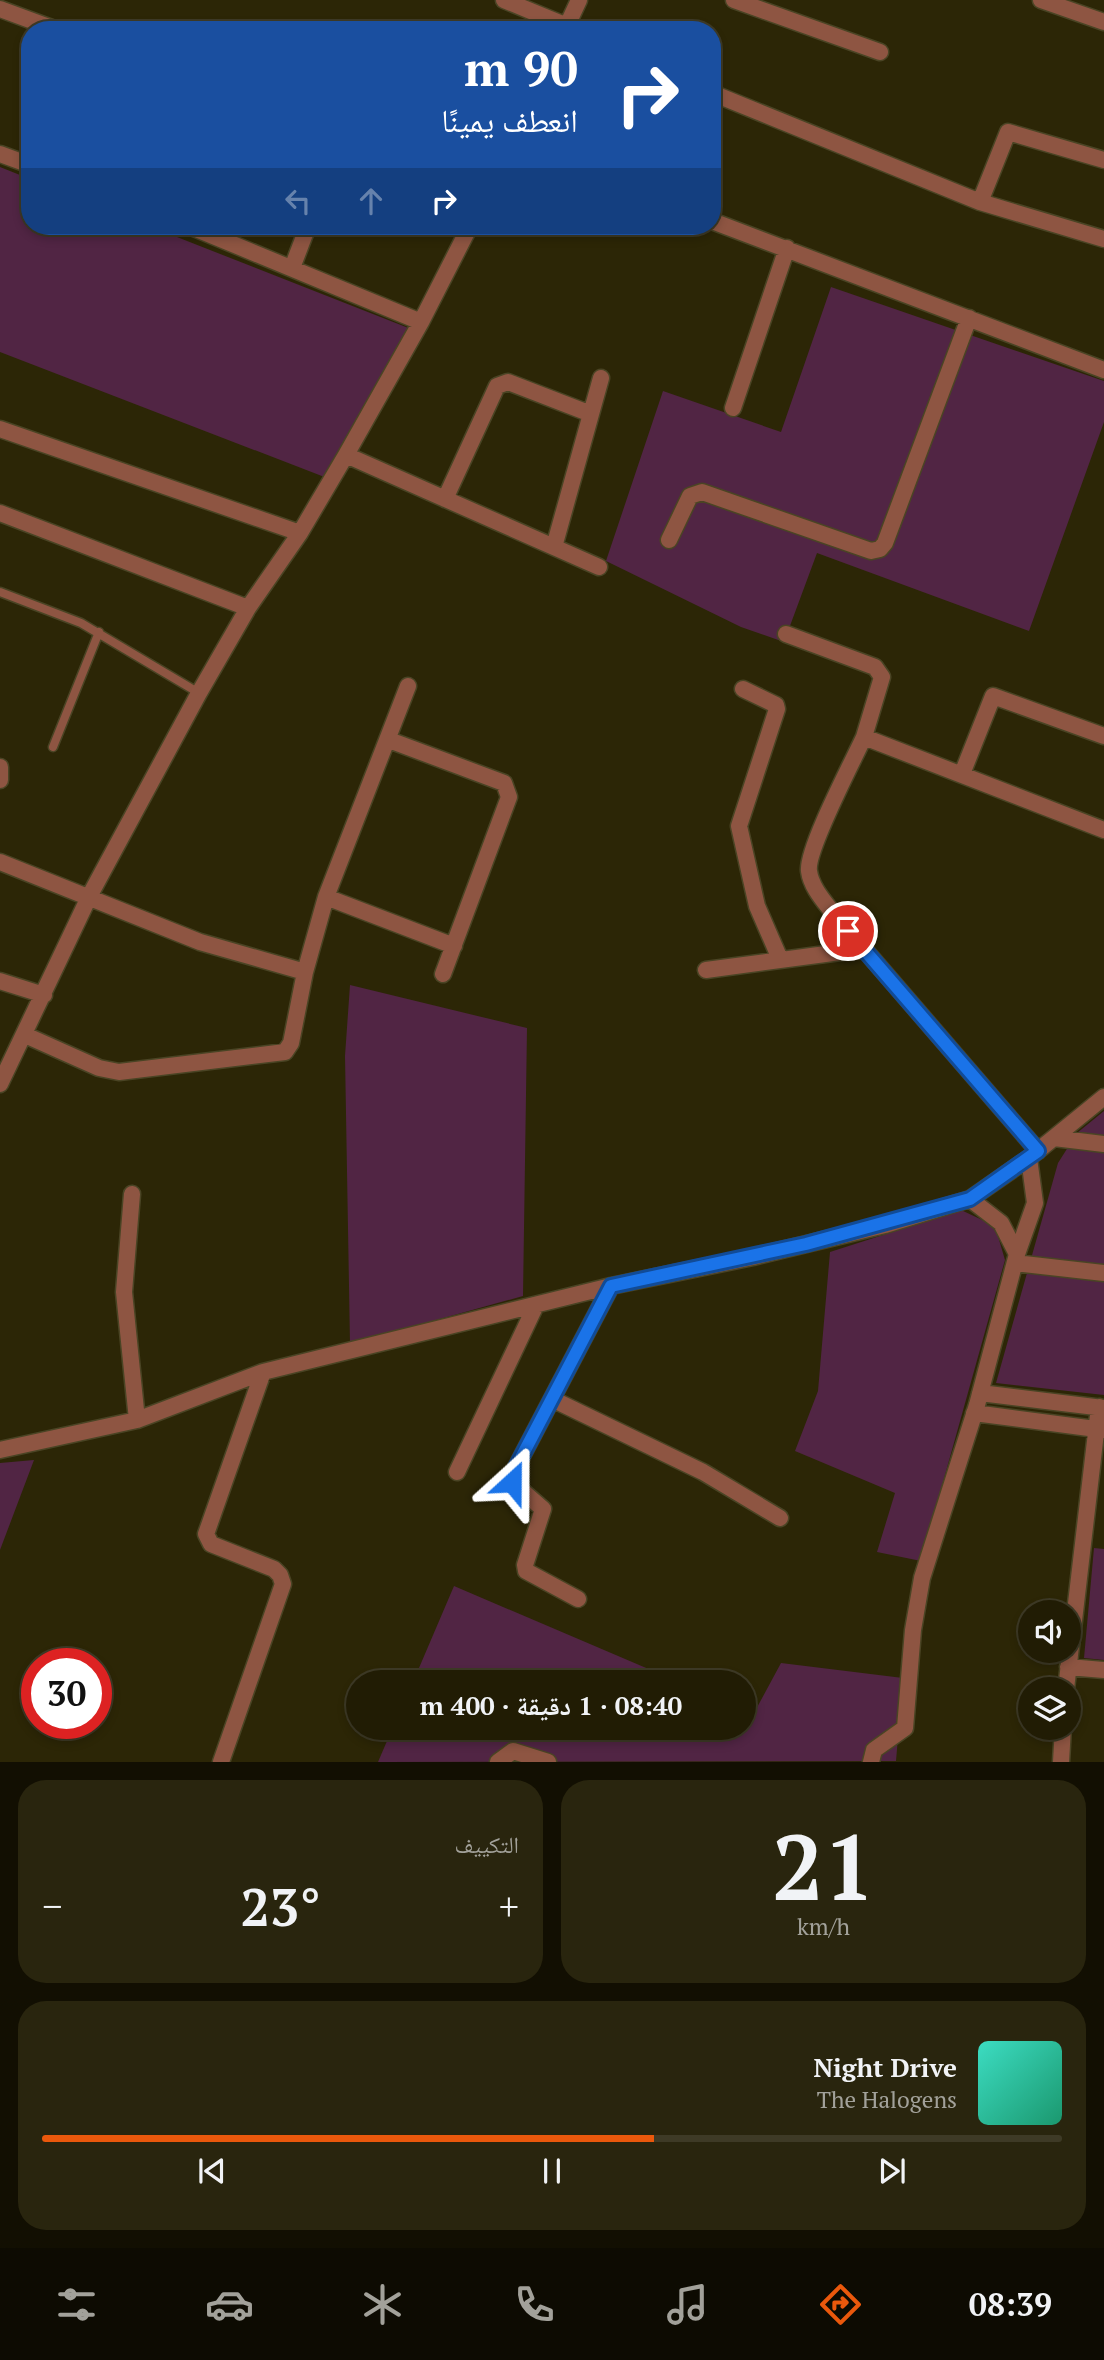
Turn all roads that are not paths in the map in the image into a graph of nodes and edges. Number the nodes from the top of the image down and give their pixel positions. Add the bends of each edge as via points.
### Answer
1 (504, 0) edge
2 (579, 0) edge
3 (734, 0) edge
4 (1041, 0) edge
5 (0, 9) edge
6 (33, 21) edge
7 (550, 21) edge
8 (569, 21) edge
9 (1104, 22) edge
10 (880, 52) dead end
11 (721, 97) edge
12 (0, 154) edge
13 (1104, 160) edge
14 (21, 162) edge
15 (981, 202) junction
16 (721, 224) edge
17 (228, 235) edge
18 (304, 235) edge
19 (465, 235) edge
20 (1104, 239) edge
21 (787, 248) junction
22 (292, 268) junction
23 (969, 318) junction
24 (421, 321) junction
25 (1104, 370) edge
26 (601, 378) dead end
27 (733, 408) dead end
28 (592, 414) junction
29 (0, 429) edge
30 (346, 455) junction
31 (445, 499) junction
32 (0, 513) edge
33 (300, 533) junction
34 (669, 540) dead end
35 (554, 547) junction
36 (599, 567) dead end
37 (0, 592) edge
38 (248, 608) junction
39 (99, 632) junction
40 (786, 634) dead end
41 (408, 686) dead end
42 (743, 689) dead end
43 (199, 693) junction
44 (1104, 736) edge
45 (864, 737) junction
46 (389, 740) junction
47 (53, 747) dead end
48 (0, 766) edge
49 (962, 774) junction
50 (0, 780) edge
51 (1104, 830) edge
52 (0, 862) edge
53 (90, 895) junction
54 (326, 897) junction
55 (454, 946) junction
56 (863, 948) junction
57 (780, 959) junction
58 (706, 970) dead end
59 (305, 972) junction
60 (443, 974) dead end
61 (0, 981) edge
62 (44, 995) junction
63 (25, 1035) junction
64 (0, 1084) edge
65 (1104, 1097) edge
66 (1054, 1138) junction
67 (1104, 1144) edge
68 (1033, 1155) junction
69 (132, 1194) dead end
70 (970, 1199) junction
71 (1016, 1258) junction
72 (1104, 1273) edge
73 (611, 1286) junction
74 (535, 1307) junction
75 (263, 1372) junction
76 (980, 1393) junction
77 (554, 1400) junction
78 (1101, 1407) edge
79 (974, 1413) junction
80 (137, 1420) junction
81 (1101, 1429) edge
82 (0, 1450) edge
83 (457, 1472) dead end
84 (780, 1518) dead end
85 (578, 1599) dead end
86 (1068, 1667) junction
87 (1104, 1670) edge
88 (1067, 1677) edge
89 (1062, 1740) edge
90 (221, 1762) edge
91 (498, 1762) edge
92 (548, 1762) edge
93 (871, 1762) edge
94 (1060, 1762) edge

1 - 7 street
2 - 8 street
3 - 10 street
4 - 9 street
5 - 6 street
11 - 15 street
12 - 14 street
13 - 15 street via 1008,132
15 - 20 street
16 - 21 street
17 - 22 street
18 - 22 street
19 - 24 street
21 - 23 street
21 - 27 street
22 - 24 street
23 - 25 street
23 - 34 street via 880,549 870,551 702,492 690,496
24 - 30 street
26 - 28 street
28 - 31 street via 508,382 497,386
28 - 35 street
29 - 33 street
30 - 31 street
30 - 33 street
31 - 35 street
32 - 38 street
33 - 38 street
35 - 36 street
37 - 39 lane
38 - 43 street
39 - 43 lane
39 - 47 lane
40 - 45 street via 880,672
41 - 46 street
42 - 57 street via 777,709 739,826 757,906
43 - 53 street
44 - 49 street via 993,696
45 - 49 street
45 - 56 street via 809,863 820,896
46 - 54 street
46 - 55 street via 504,783 508,789 509,797
48 - 50 street
49 - 51 street
52 - 53 street
53 - 59 street via 200,942
53 - 62 street
54 - 55 street
54 - 59 street
55 - 60 street
56 - 57 street
56 - 68 street
57 - 58 street
59 - 63 street via 291,1043 285,1052 119,1072 99,1068
61 - 62 street
62 - 63 street
63 - 64 street
65 - 66 street
66 - 67 street
66 - 68 street
68 - 70 street
68 - 71 street via 1035,1203
69 - 80 street via 124,1292
70 - 71 street via 1001,1223
70 - 73 street via 806,1244
71 - 72 street
71 - 76 street
73 - 74 street
73 - 77 street
74 - 75 street
74 - 83 street
75 - 80 street
75 - 90 street via 206,1534 211,1544 274,1569 283,1584
76 - 78 street
76 - 79 street
77 - 84 street via 702,1472
77 - 85 street via 512,1482 543,1509 526,1571
78 - 81 street
79 - 81 street
79 - 93 street via 920,1591 905,1728 874,1751
80 - 82 street
81 - 86 street
86 - 87 street
86 - 88 street
89 - 94 street
91 - 92 street via 513,1751

